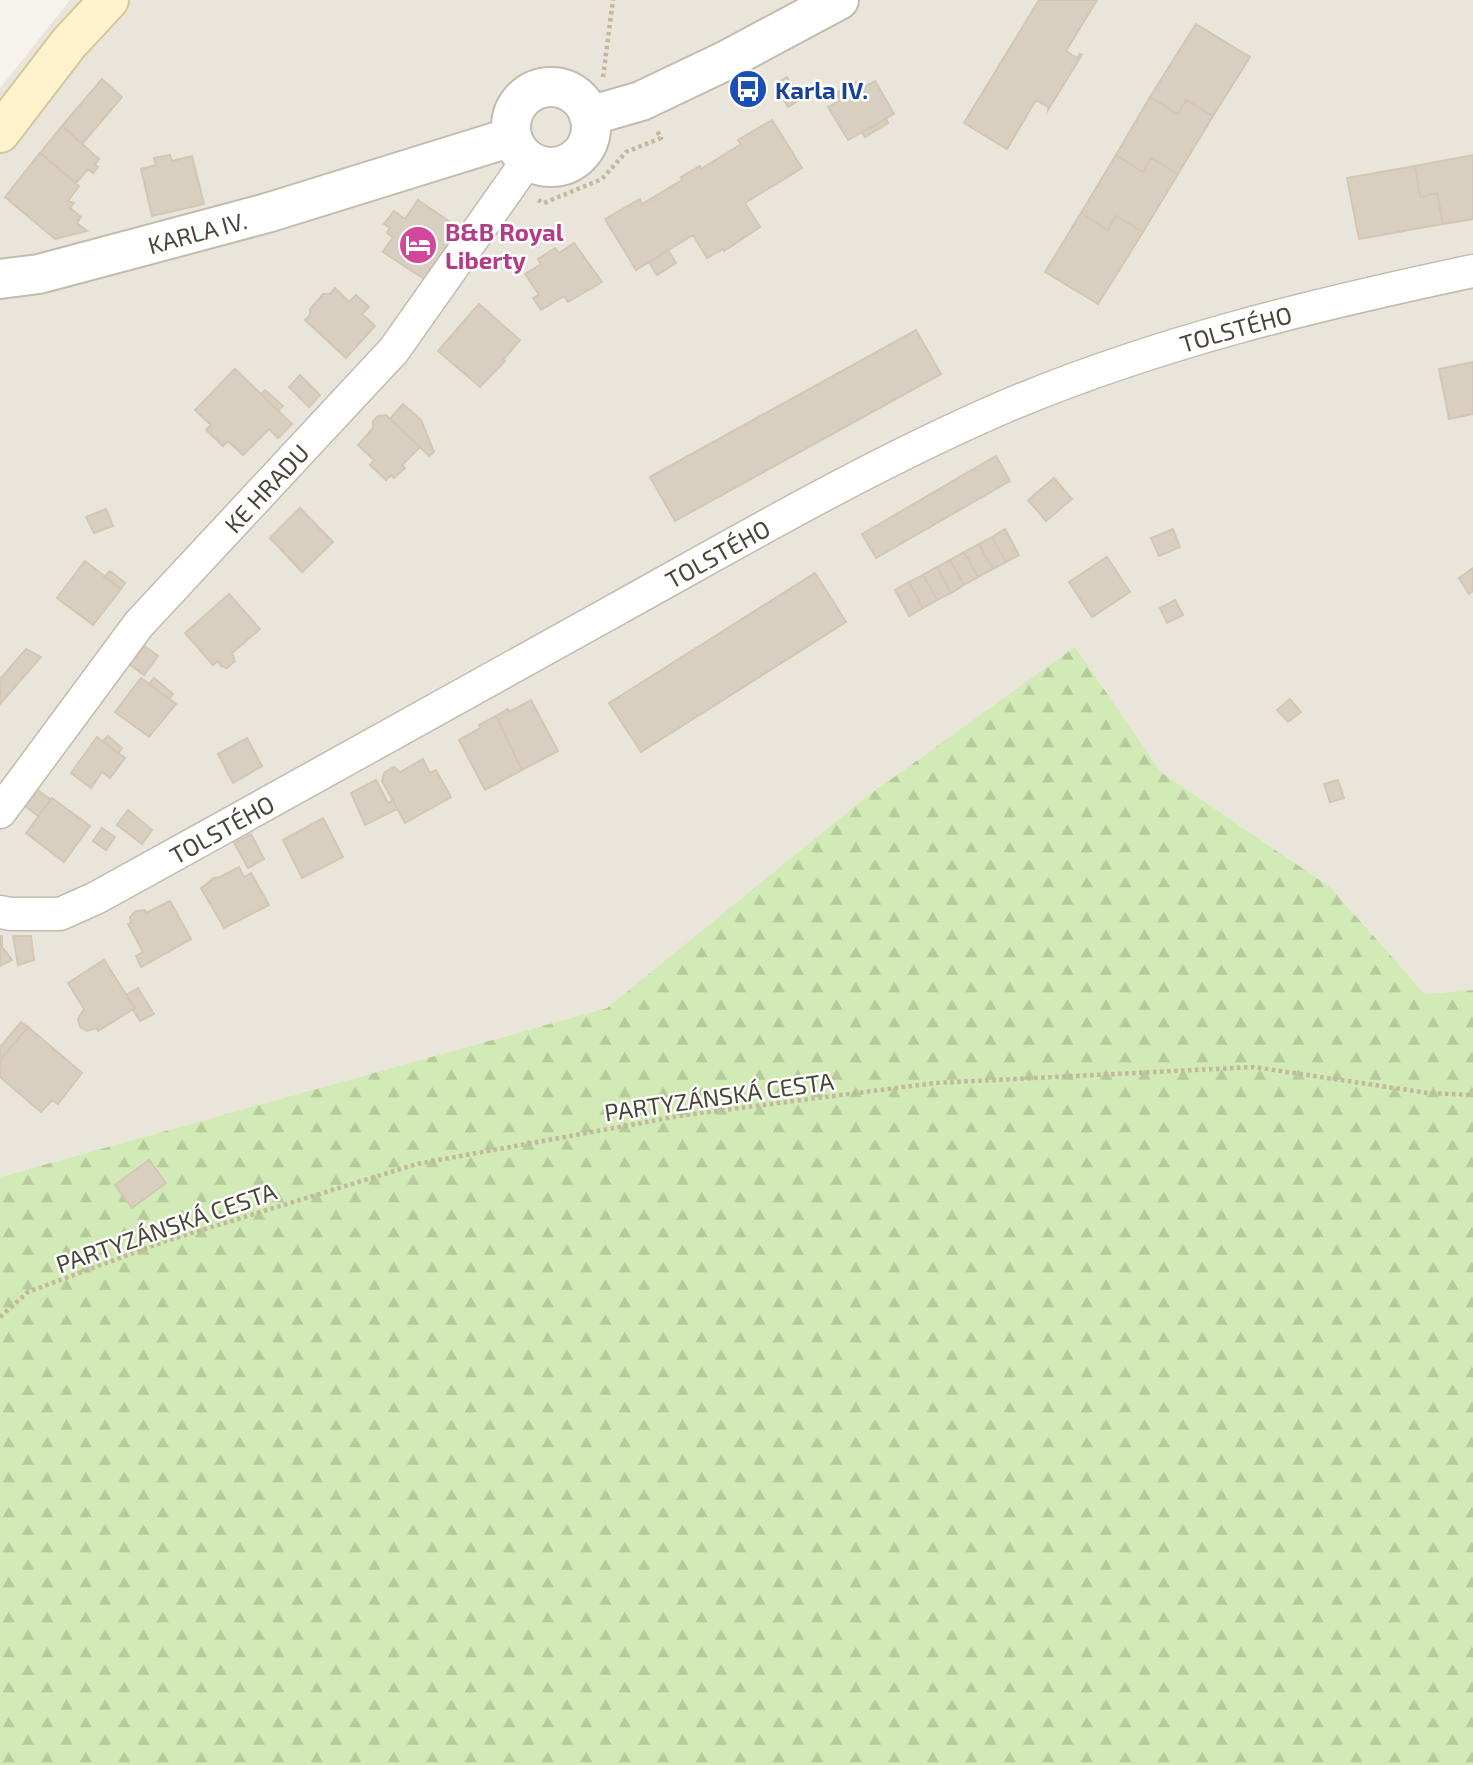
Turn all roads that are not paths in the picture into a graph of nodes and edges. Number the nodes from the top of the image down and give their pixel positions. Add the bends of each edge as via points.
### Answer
1 (109, 0) edge
2 (839, 0) edge
3 (589, 116) junction
4 (0, 132) edge
5 (520, 148) junction
6 (1473, 271) edge
7 (0, 279) edge
8 (0, 813) edge
9 (0, 912) edge

1 - 4 main road
2 - 3 street via 641,101
3 - 5 street, KARLA IV. via 588,142 569,163 549,167
3 - 5 street via 577,96 566,90 535,90 521,100 511,121
5 - 7 street, KARLA IV. via 39,274
5 - 8 street, KE HRADU via 394,350 139,624
6 - 9 street, TOLSTÉHO via 1254,322 1145,354 1006,407 866,471 96,898 60,914

